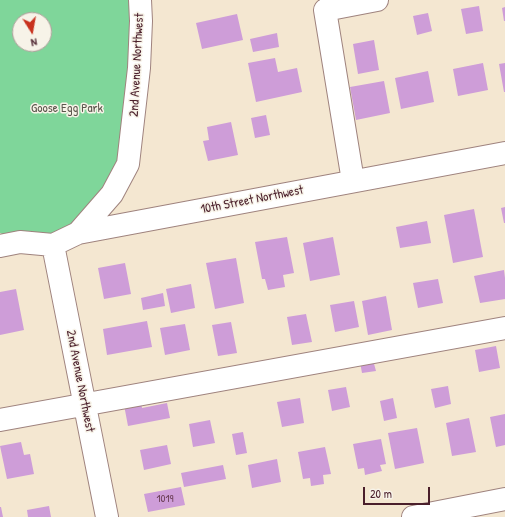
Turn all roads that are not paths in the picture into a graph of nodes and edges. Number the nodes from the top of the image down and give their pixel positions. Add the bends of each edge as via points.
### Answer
1 (140, 0) edge
2 (377, 0) edge
3 (505, 153) edge
4 (353, 181) junction
5 (0, 231) edge
6 (78, 233) junction
7 (10, 244) edge
8 (53, 245) junction
9 (505, 328) edge
10 (85, 404) junction
11 (0, 420) edge
12 (505, 499) edge
13 (107, 517) edge
14 (413, 517) edge

1 - 6 street, 2nd Avenue Northwest via 139,68 128,164 112,194
2 - 4 street via 325,10
3 - 4 street, 10th Street Northwest
4 - 6 street, 10th Street Northwest
5 - 7 street
6 - 8 street, 10th Street Northwest
7 - 8 street
8 - 10 street, 2nd Avenue Northwest
9 - 10 street
10 - 11 street
10 - 13 street, 2nd Avenue Northwest
12 - 14 street

